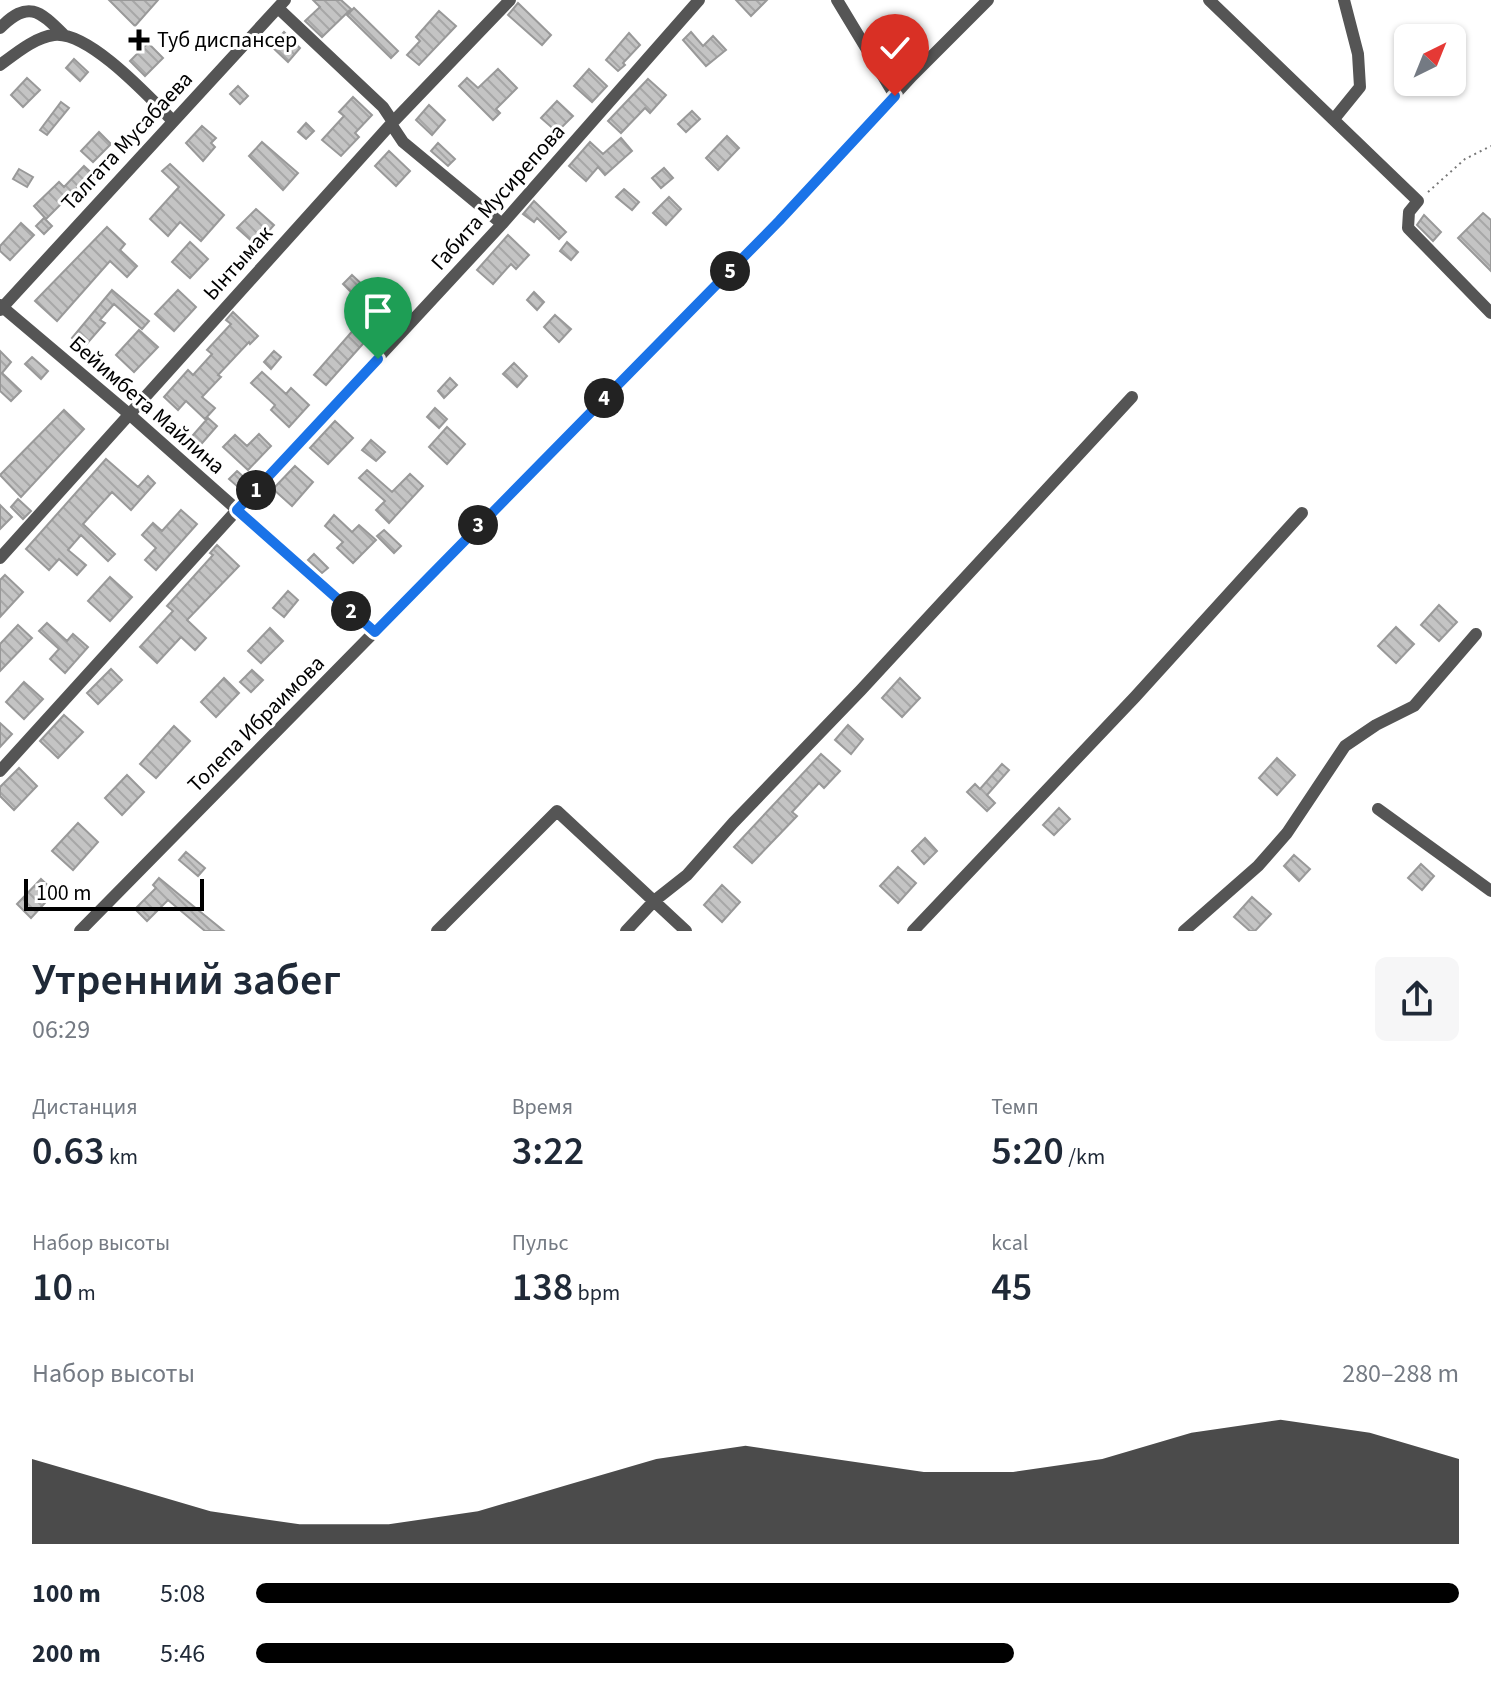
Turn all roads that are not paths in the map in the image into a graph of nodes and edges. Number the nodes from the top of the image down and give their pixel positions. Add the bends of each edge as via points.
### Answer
1 (510, 0) edge
2 (699, 0) edge
3 (837, 0) edge
4 (988, 0) edge
5 (1209, 0) edge
6 (1344, 0) edge
7 (281, 4) edge
8 (0, 28) edge
9 (64, 35) junction
10 (0, 65) edge
11 (885, 78) junction
12 (905, 84) junction
13 (895, 96) junction
14 (1334, 119) junction
15 (173, 121) junction
16 (392, 123) junction
17 (502, 224) junction
18 (1, 308) edge
19 (1491, 313) edge
20 (1132, 397) dead end
21 (129, 414) junction
22 (237, 510) junction
23 (1302, 513) dead end
24 (0, 558) edge
25 (375, 632) junction
26 (1476, 634) dead end
27 (0, 771) edge
28 (1378, 809) dead end
29 (1491, 891) edge
30 (654, 901) junction
31 (80, 931) edge
32 (437, 931) edge
33 (626, 931) edge
34 (686, 931) edge
35 (913, 931) edge
36 (1184, 931) edge

1 - 16 street, Ынтымак
2 - 17 street, Габита Мусирепова
3 - 11 street
4 - 12 street, Толепа Ибраимова
5 - 14 street
6 - 14 street via 1358,54 1360,87
7 - 15 street, Талгата Мусабаева
7 - 16 street via 383,107
8 - 9 street via 11,16 34,9
9 - 10 street via 40,39
9 - 15 street via 93,49
11 - 12 street
11 - 13 street
12 - 13 street, Толепа Ибраимова
13 - 25 street, Толепа Ибраимова
14 - 19 street via 1418,201 1409,212 1408,228
15 - 18 street, Талгата Мусабаева
16 - 17 street via 403,142
16 - 21 street, Ынтымак
17 - 22 street, Габита Мусирепова
18 - 21 street, Бейимбета Майлина
20 - 30 street via 687,875
21 - 22 street, Бейимбета Майлина
21 - 24 street, Ынтымак
22 - 25 street, Бейимбета Майлина
22 - 27 street, Габита Мусирепова
23 - 35 street
25 - 31 street, Толепа Ибраимова
26 - 36 street via 1414,706 1345,746 1287,833
28 - 29 street
30 - 32 street via 557,811
30 - 33 street
30 - 34 street

